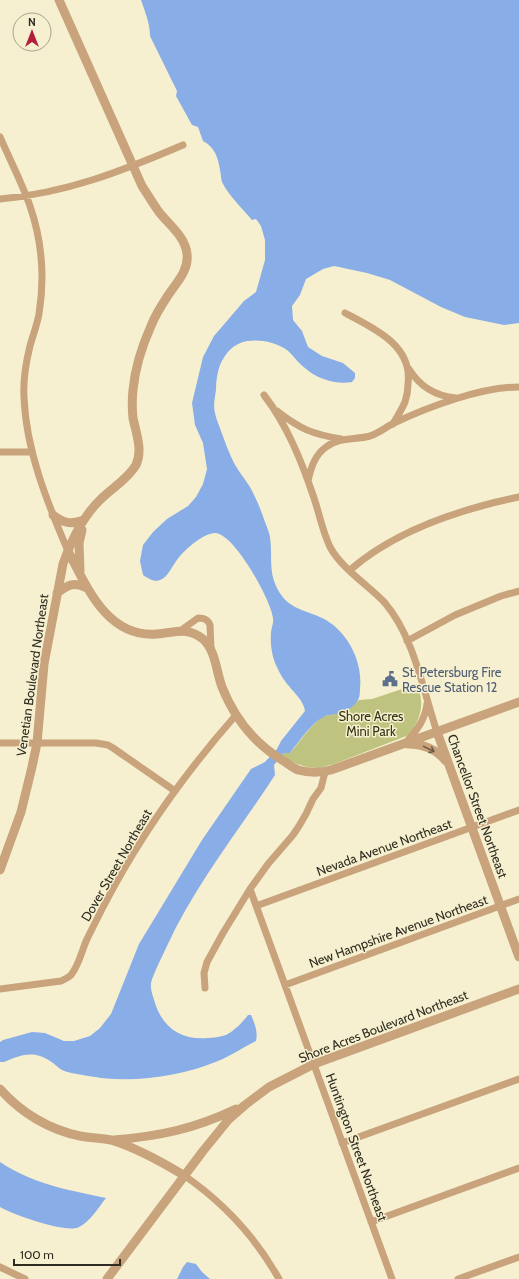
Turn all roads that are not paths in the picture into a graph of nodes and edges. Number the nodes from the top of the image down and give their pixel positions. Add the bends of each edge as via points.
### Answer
1 (59, 0) edge
2 (0, 137) edge
3 (183, 145) dead end
4 (133, 166) junction
5 (26, 196) junction
6 (0, 199) edge
7 (345, 313) dead end
8 (408, 367) junction
9 (519, 387) edge
10 (264, 395) dead end
11 (459, 399) junction
12 (275, 410) junction
13 (393, 424) junction
14 (343, 440) junction
15 (0, 452) edge
16 (32, 452) junction
17 (308, 481) junction
18 (519, 497) edge
19 (53, 515) junction
20 (84, 520) junction
21 (68, 550) junction
22 (350, 570) junction
23 (81, 575) junction
24 (87, 588) junction
25 (519, 591) edge
26 (57, 593) junction
27 (180, 631) junction
28 (407, 641) junction
29 (211, 649) junction
30 (427, 702) junction
31 (519, 702) edge
32 (236, 715) junction
33 (436, 732) junction
34 (0, 743) edge
35 (37, 743) junction
36 (405, 744) junction
37 (449, 765) junction
38 (325, 772) junction
39 (175, 791) junction
40 (519, 810) edge
41 (472, 827) junction
42 (0, 870) edge
43 (250, 888) junction
44 (519, 899) edge
45 (256, 906) junction
46 (500, 906) junction
47 (519, 957) edge
48 (285, 985) junction
49 (204, 988) dead end
50 (0, 989) edge
51 (519, 989) edge
52 (314, 1064) junction
53 (519, 1079) edge
54 (0, 1089) edge
55 (245, 1105) junction
56 (110, 1140) junction
57 (342, 1143) junction
58 (519, 1168) edge
59 (185, 1176) junction
60 (371, 1222) junction
61 (519, 1257) edge
62 (0, 1267) edge
63 (25, 1279) edge
64 (107, 1279) edge
65 (279, 1279) edge
66 (392, 1279) edge
67 (458, 1279) edge

1 - 4 street, Venetian Boulevard Northeast
2 - 5 street
3 - 4 street
4 - 5 street via 63,189
4 - 20 street, Venetian Boulevard Northeast via 142,186 159,212 182,239 187,261 185,270 151,326 138,360 132,400 139,444 137,462 130,473 99,500
5 - 6 street
5 - 16 street via 40,247 42,276 38,316 24,381 25,412
7 - 8 street via 386,336 398,348
8 - 11 street via 420,384 428,390
8 - 13 street via 405,401
9 - 11 street via 494,389
10 - 12 street
11 - 13 street
12 - 14 street via 308,431
12 - 17 street
13 - 14 street via 363,438
14 - 17 street via 321,451 313,463
15 - 16 street
16 - 19 street
17 - 22 street via 331,548
18 - 22 street via 474,508 431,523 391,542
19 - 20 street via 66,523 74,524
19 - 21 street
20 - 21 street, Venetian Boulevard Northeast
20 - 23 street via 79,543
21 - 23 street
21 - 26 street, Venetian Boulevard Northeast
22 - 28 street via 385,604
23 - 24 street
24 - 26 street via 81,584 70,584
24 - 27 street via 110,619 122,627 149,634
25 - 28 street via 455,615
26 - 35 street, Venetian Boulevard Northeast via 44,664
27 - 29 street via 197,635
27 - 29 street via 198,618 206,619 211,629
28 - 30 street
29 - 32 street via 222,686
30 - 33 street
30 - 36 street via 421,724
31 - 33 street
32 - 38 street via 249,732 280,759 297,769
32 - 39 street, Dover Street Northeast
33 - 36 street
33 - 37 street, Chancellor Street Northeast
34 - 35 street
35 - 39 street via 96,742 108,745
35 - 42 street, Venetian Boulevard Northeast via 22,812
36 -> 37 street via 432,749
36 - 38 street
37 - 41 street, Chancellor Street Northeast
38 - 43 street via 321,788 299,826
39 - 50 street, Dover Street Northeast via 123,871 90,932 71,975 61,981
40 - 41 street, Nevada Avenue Northeast
41 - 45 street, Nevada Avenue Northeast
41 - 46 street, Chancellor Street Northeast
43 - 45 street, Huntington Street Northeast
43 - 49 street via 207,962
44 - 46 street, New Hampshire Avenue Northeast
45 - 48 street, Huntington Street Northeast
46 - 47 street, Chancellor Street Northeast
46 - 48 street, New Hampshire Avenue Northeast
48 - 52 street, Huntington Street Northeast
51 - 52 street, Shore Acres Boulevard Northeast
52 - 55 street, Shore Acres Boulevard Northeast via 269,1087
52 - 57 street, Huntington Street Northeast
53 - 57 street
54 - 56 street via 18,1106 52,1128 80,1136
55 - 56 street via 183,1130 157,1136
55 - 59 street, Shore Acres Boulevard Northeast via 229,1119
56 - 59 street via 151,1157
57 - 60 street, Huntington Street Northeast
58 - 60 street
59 - 64 street, Shore Acres Boulevard Northeast
59 - 65 street via 232,1214 256,1243
60 - 66 street, Huntington Street Northeast
61 - 67 street
62 - 63 street

